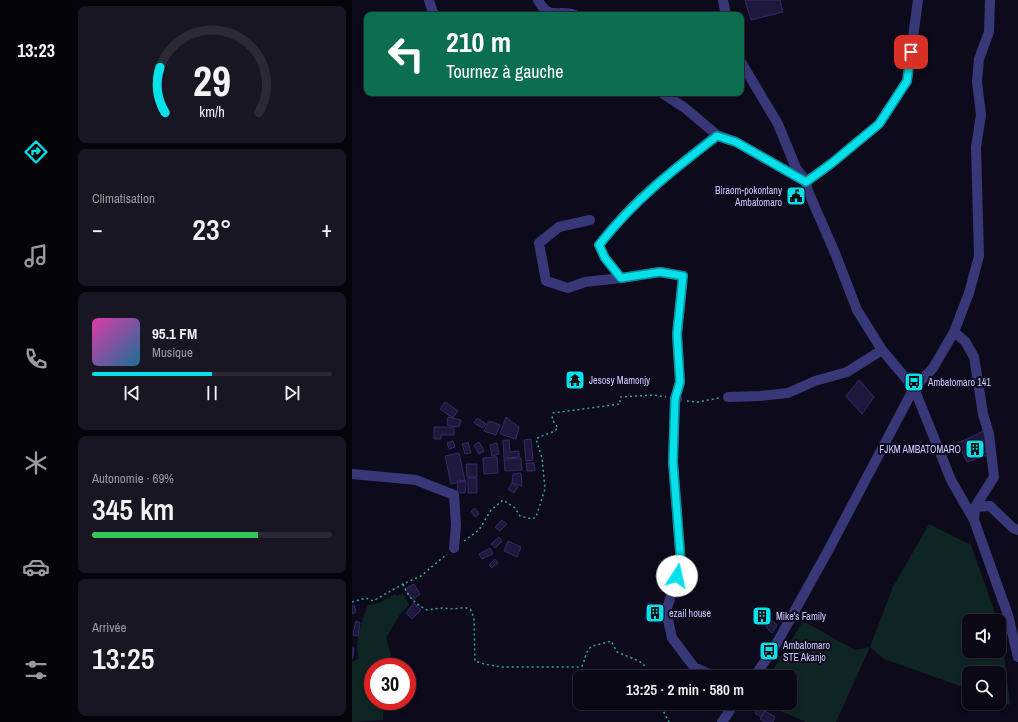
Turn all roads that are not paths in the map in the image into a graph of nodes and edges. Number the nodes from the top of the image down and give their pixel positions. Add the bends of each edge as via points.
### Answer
1 (429, 0) edge
2 (538, 0) edge
3 (723, 0) edge
4 (918, 0) edge
5 (990, 0) edge
6 (433, 12) edge
7 (548, 12) edge
8 (725, 12) edge
9 (744, 67) edge
10 (667, 96) edge
11 (717, 136) junction
12 (806, 182) junction
13 (590, 220) dead end
14 (621, 278) junction
15 (954, 332) junction
16 (882, 350) junction
17 (914, 388) junction
18 (728, 396) road end
19 (352, 474) edge
20 (975, 507) junction
21 (974, 520) junction
22 (1018, 530) edge
23 (454, 548) road end
24 (1018, 657) edge
25 (701, 670) edge
26 (759, 670) edge
27 (731, 710) edge
28 (722, 722) edge

1 - 6 street
2 - 7 street
3 - 8 street
4 - 12 street via 907,81 879,124
5 - 15 street via 989,32 979,59 977,82 981,115 976,147 979,256
9 - 12 street via 778,124 796,168
10 - 11 street via 685,108
11 - 12 street via 736,142
11 - 14 street via 652,187 616,223 599,245 605,258
12 - 16 street via 856,310
13 - 14 street via 559,227 539,243 546,281 568,288 585,282
14 - 25 street via 660,272 683,276 677,334 680,382 676,399 673,462 681,564 666,611 672,638 694,667
15 - 17 street via 933,368
15 - 20 street via 965,341 974,357 989,434 994,477
16 - 17 street
16 - 18 street via 847,372 815,381 788,393
17 - 21 street via 951,480
17 - 26 street via 829,549 774,648
19 - 23 street via 416,480 454,495
20 - 21 street
20 - 22 street via 990,506
21 - 24 street via 1008,615
27 - 28 street

